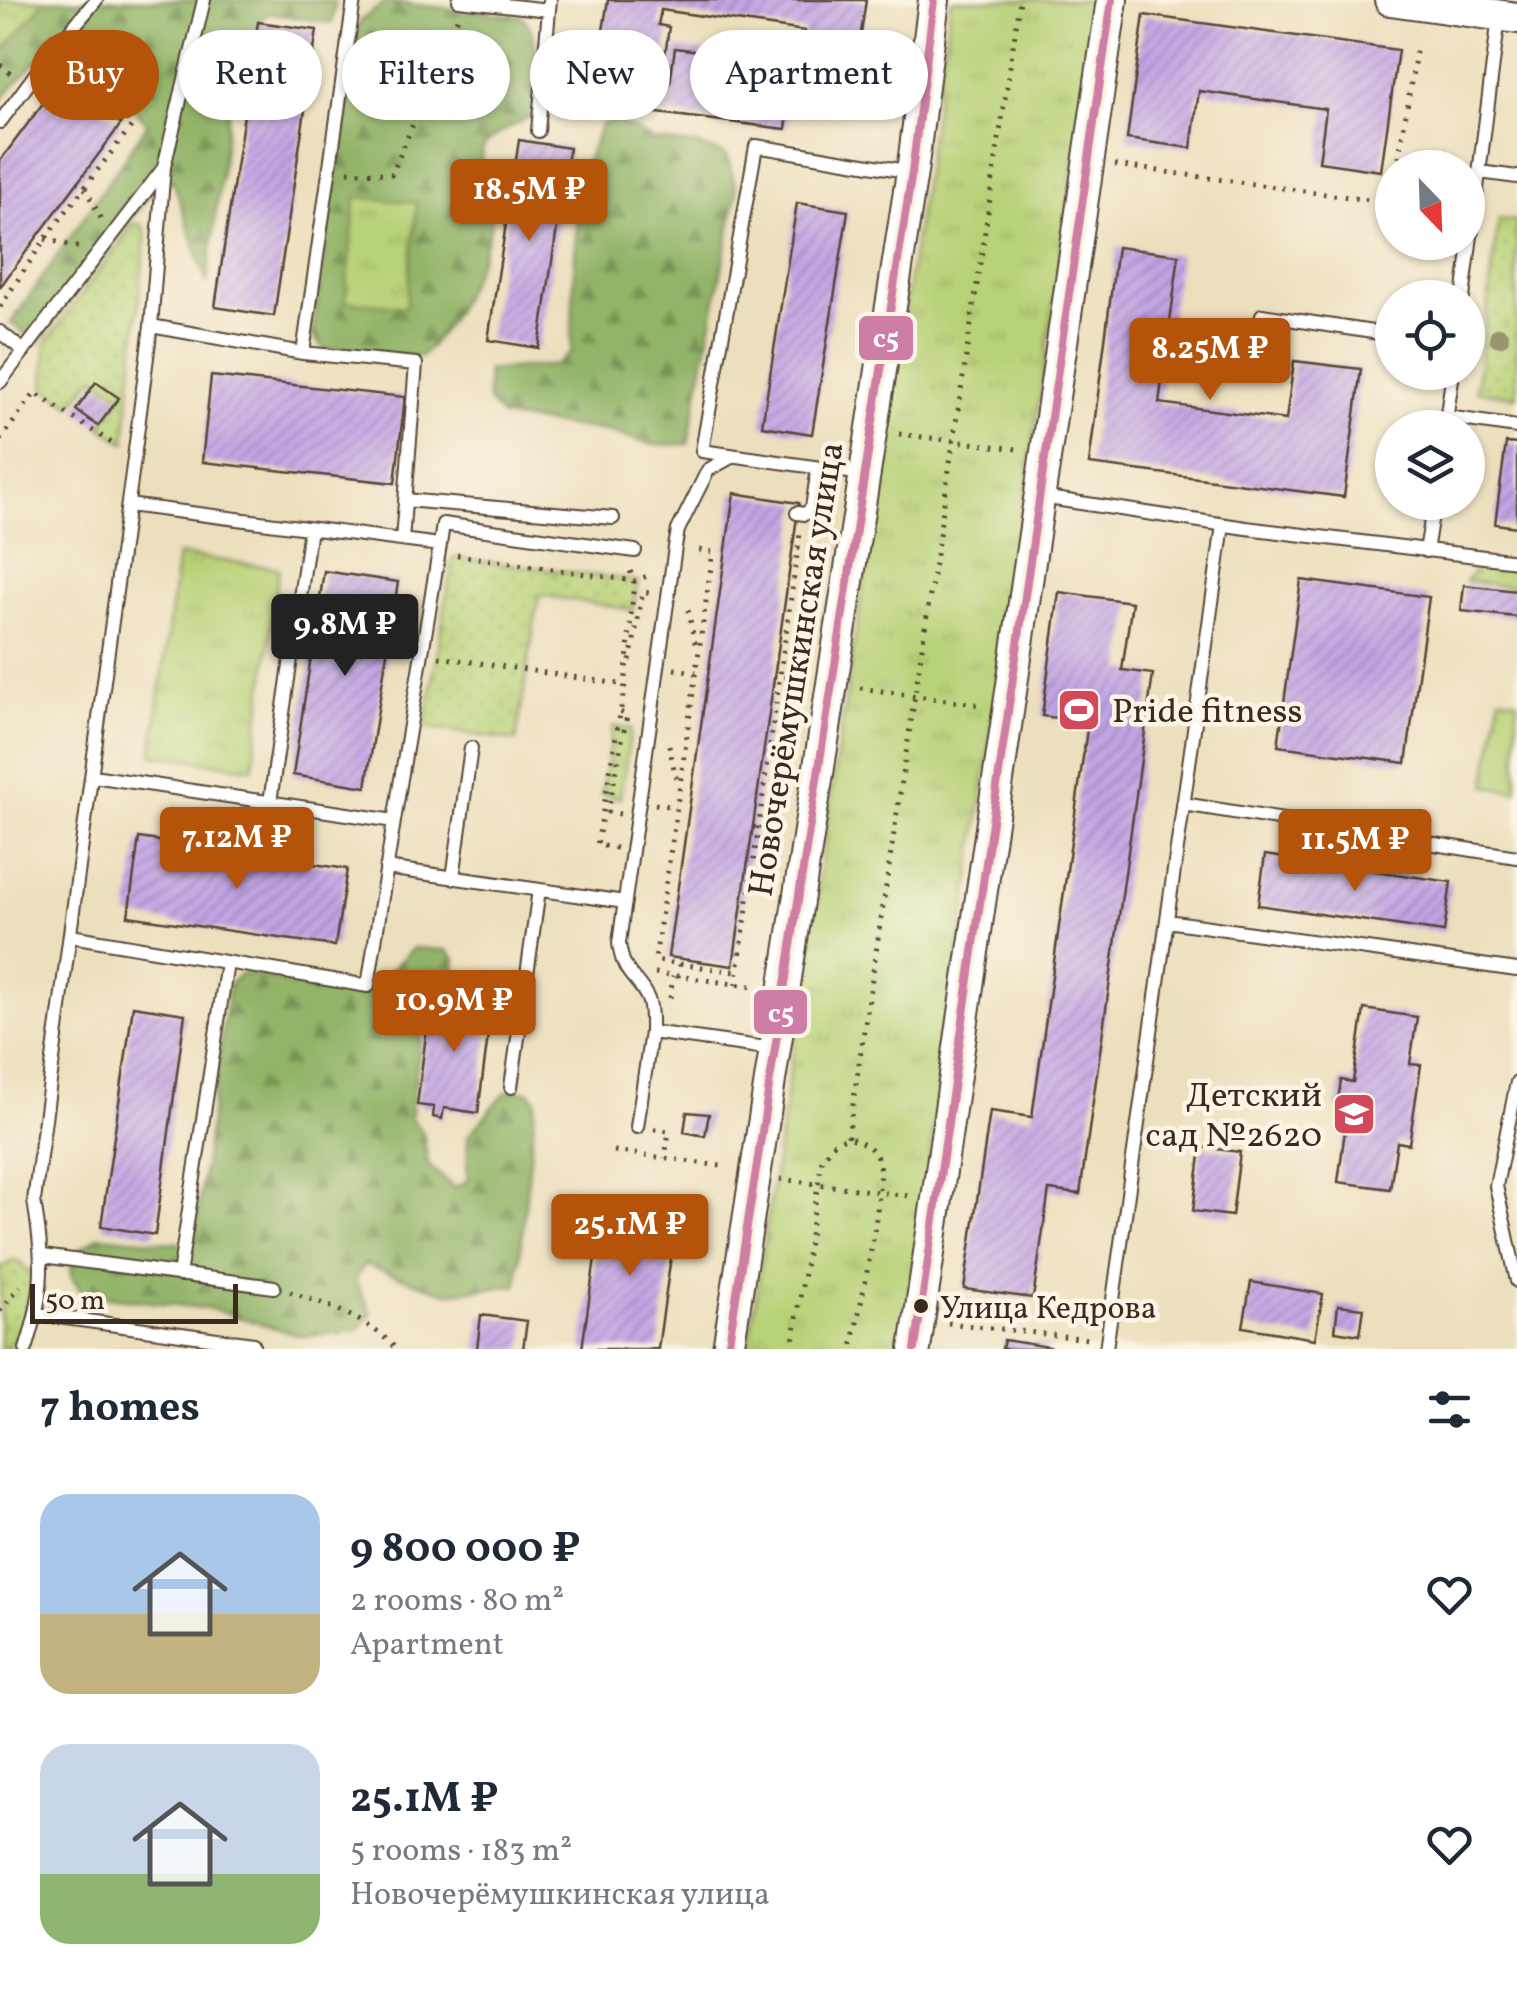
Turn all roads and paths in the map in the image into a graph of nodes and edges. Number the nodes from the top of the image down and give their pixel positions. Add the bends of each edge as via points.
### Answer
1 (96, 0) edge
2 (204, 0) edge
3 (354, 0) edge
4 (462, 0) edge
5 (934, 0) edge
6 (1020, 0) edge
7 (1112, 0) edge
8 (1390, 0) edge
9 (550, 5) edge
10 (1508, 16) edge
11 (71, 30) edge
12 (1417, 46) dead end
13 (30, 82) edge
14 (128, 120) edge
15 (0, 122) edge
16 (538, 130) dead end
17 (1400, 150) edge
18 (1484, 150) edge
19 (1112, 164) dead end
20 (164, 167) junction
21 (330, 170) junction
22 (912, 172) junction
23 (1485, 173) edge
24 (1517, 177) edge
25 (85, 188) junction
26 (1375, 201) edge
27 (110, 236) junction
28 (45, 240) junction
29 (98, 252) junction
30 (0, 307) edge
31 (1262, 315) dead end
32 (151, 326) junction
33 (0, 332) edge
34 (1375, 332) edge
35 (24, 351) junction
36 (302, 353) junction
37 (0, 382) edge
38 (1485, 425) edge
39 (1517, 427) edge
40 (870, 431) junction
41 (0, 440) edge
42 (953, 440) junction
43 (1046, 453) junction
44 (733, 456) junction
45 (134, 458) junction
46 (818, 468) junction
47 (863, 474) junction
48 (1041, 497) junction
49 (405, 500) junction
50 (128, 506) junction
51 (800, 514) joint
52 (613, 518) dead end
53 (1431, 520) edge
54 (1223, 525) junction
55 (310, 528) junction
56 (402, 540) junction
57 (675, 547) junction
58 (440, 548) junction
59 (798, 548) junction
60 (818, 550) dead end
61 (636, 551) dead end
62 (1426, 551) junction
63 (1517, 562) edge
64 (670, 569) dead end
65 (634, 581) junction
66 (644, 592) dead end
67 (421, 655) junction
68 (630, 661) dead end
69 (697, 664) junction
70 (709, 666) dead end
71 (777, 676) junction
72 (626, 682) junction
73 (831, 684) junction
74 (638, 686) dead end
75 (914, 695) junction
76 (1009, 708) junction
77 (472, 748) dead end
78 (93, 776) junction
79 (270, 802) junction
80 (1183, 804) junction
81 (608, 812) dead end
82 (675, 816) junction
83 (688, 818) dead end
84 (394, 821) junction
85 (756, 827) junction
86 (778, 830) dead end
87 (624, 850) dead end
88 (1517, 858) edge
89 (386, 868) junction
90 (453, 878) junction
91 (539, 890) junction
92 (625, 902) junction
93 (1167, 921) junction
94 (71, 936) junction
95 (227, 963) junction
96 (680, 964) junction
97 (625, 969) junction
98 (1517, 970) edge
99 (738, 972) junction
100 (678, 977) junction
101 (736, 984) junction
102 (756, 988) dead end
103 (651, 1032) junction
104 (774, 1049) junction
105 (1517, 1082) edge
106 (511, 1086) dead end
107 (637, 1127) joint
108 (848, 1137) junction
109 (614, 1151) dead end
110 (665, 1158) junction
111 (742, 1172) junction
112 (816, 1183) junction
113 (879, 1192) junction
114 (936, 1200) junction
115 (43, 1256) junction
116 (179, 1274) junction
117 (1517, 1280) edge
118 (274, 1287) joint
119 (37, 1314) junction
120 (948, 1323) dead end
121 (1106, 1345) edge
122 (26, 1349) edge
123 (252, 1349) edge
124 (396, 1349) edge
125 (728, 1349) edge
126 (792, 1349) edge
127 (852, 1349) edge
128 (915, 1349) edge

1 - 11 lane
2 - 20 lane
3 - 21 lane
4 - 9 lane
4 - 21 path via 392,174
5 - 22 street, Новочерёмушкинская улица
6 - 42 path
7 - 43 street
8 - 10 street
9 - 16 lane
10 - 18 lane
12 - 17 path
13 - 15 lane
14 - 25 path via 133,124
19 - 26 path
20 - 27 lane
20 - 32 lane
21 - 36 lane
22 - 40 street, Новочерёмушкинская улица
22 - 44 lane via 756,146 702,451
23 - 24 lane
25 - 27 path
25 - 28 path
27 - 29 lane
28 - 29 path
28 - 30 path
29 - 35 lane
31 - 34 lane
32 - 36 lane
32 - 45 lane
33 - 35 lane
35 - 37 lane
36 - 49 lane via 416,364
38 - 39 lane
40 - 42 path
40 - 47 street, Новочерёмушкинская улица
41 - 45 path via 35,393
42 - 43 path
42 - 75 path
43 - 48 street
44 - 46 lane
44 - 57 lane via 708,470
45 - 50 lane
46 - 47 lane
46 - 51 lane via 812,508
47 - 73 street, Новочерёмушкинская улица
48 - 54 lane
48 - 76 street
49 - 52 lane
49 - 56 lane
50 - 55 lane
50 - 78 lane
51 - 59 path
53 - 62 lane
54 - 62 lane
54 - 80 lane
55 - 56 lane
55 - 79 lane
56 - 58 lane
57 - 69 path via 713,552
57 - 92 lane
58 - 61 lane via 443,524
58 - 65 path
58 - 67 lane
59 - 60 path
59 - 71 path
62 - 63 lane
64 - 65 path
65 - 72 path
66 - 68 path
67 - 72 path
67 - 84 lane
69 - 70 path
69 - 82 path
71 - 73 path
71 - 85 path
72 - 74 path
72 - 81 path
72 - 87 path via 597,845
73 - 75 path
73 - 104 street, Новочерёмушкинская улица
75 - 76 path
75 - 108 path
76 - 114 street
77 - 90 lane
78 - 79 lane
78 - 94 lane
79 - 84 lane
80 - 88 lane
80 - 93 lane
82 - 83 path
82 - 96 path via 655,960
84 - 89 lane
85 - 86 path
85 - 99 path
89 - 90 lane
89 - 95 lane via 368,986
90 - 91 lane
91 - 92 lane
91 - 106 lane
92 - 97 lane via 619,943
93 - 98 lane
93 - 121 lane
94 - 95 lane
94 - 115 lane via 34,1201
95 - 116 lane
96 - 99 path
96 - 100 path
97 - 100 path
97 - 103 lane via 650,1005
99 - 101 path
100 - 101 path
101 - 102 path
103 - 104 lane
103 - 107 lane
104 - 111 street, Новочерёмушкинская улица
105 - 117 lane via 1496,1186
107 - 110 path via 669,1131
108 - 112 path via 822,1159
108 - 113 path via 873,1150
109 - 110 path
110 - 111 path
111 - 112 path
111 - 125 street, Новочерёмушкинская улица
112 - 113 path
112 - 126 path
113 - 114 path
113 - 127 path
114 - 128 street
115 - 116 lane
115 - 119 lane
116 - 118 lane
118 - 124 path via 338,1310
119 - 122 lane
119 - 123 lane via 253,1344
120 - 121 path

